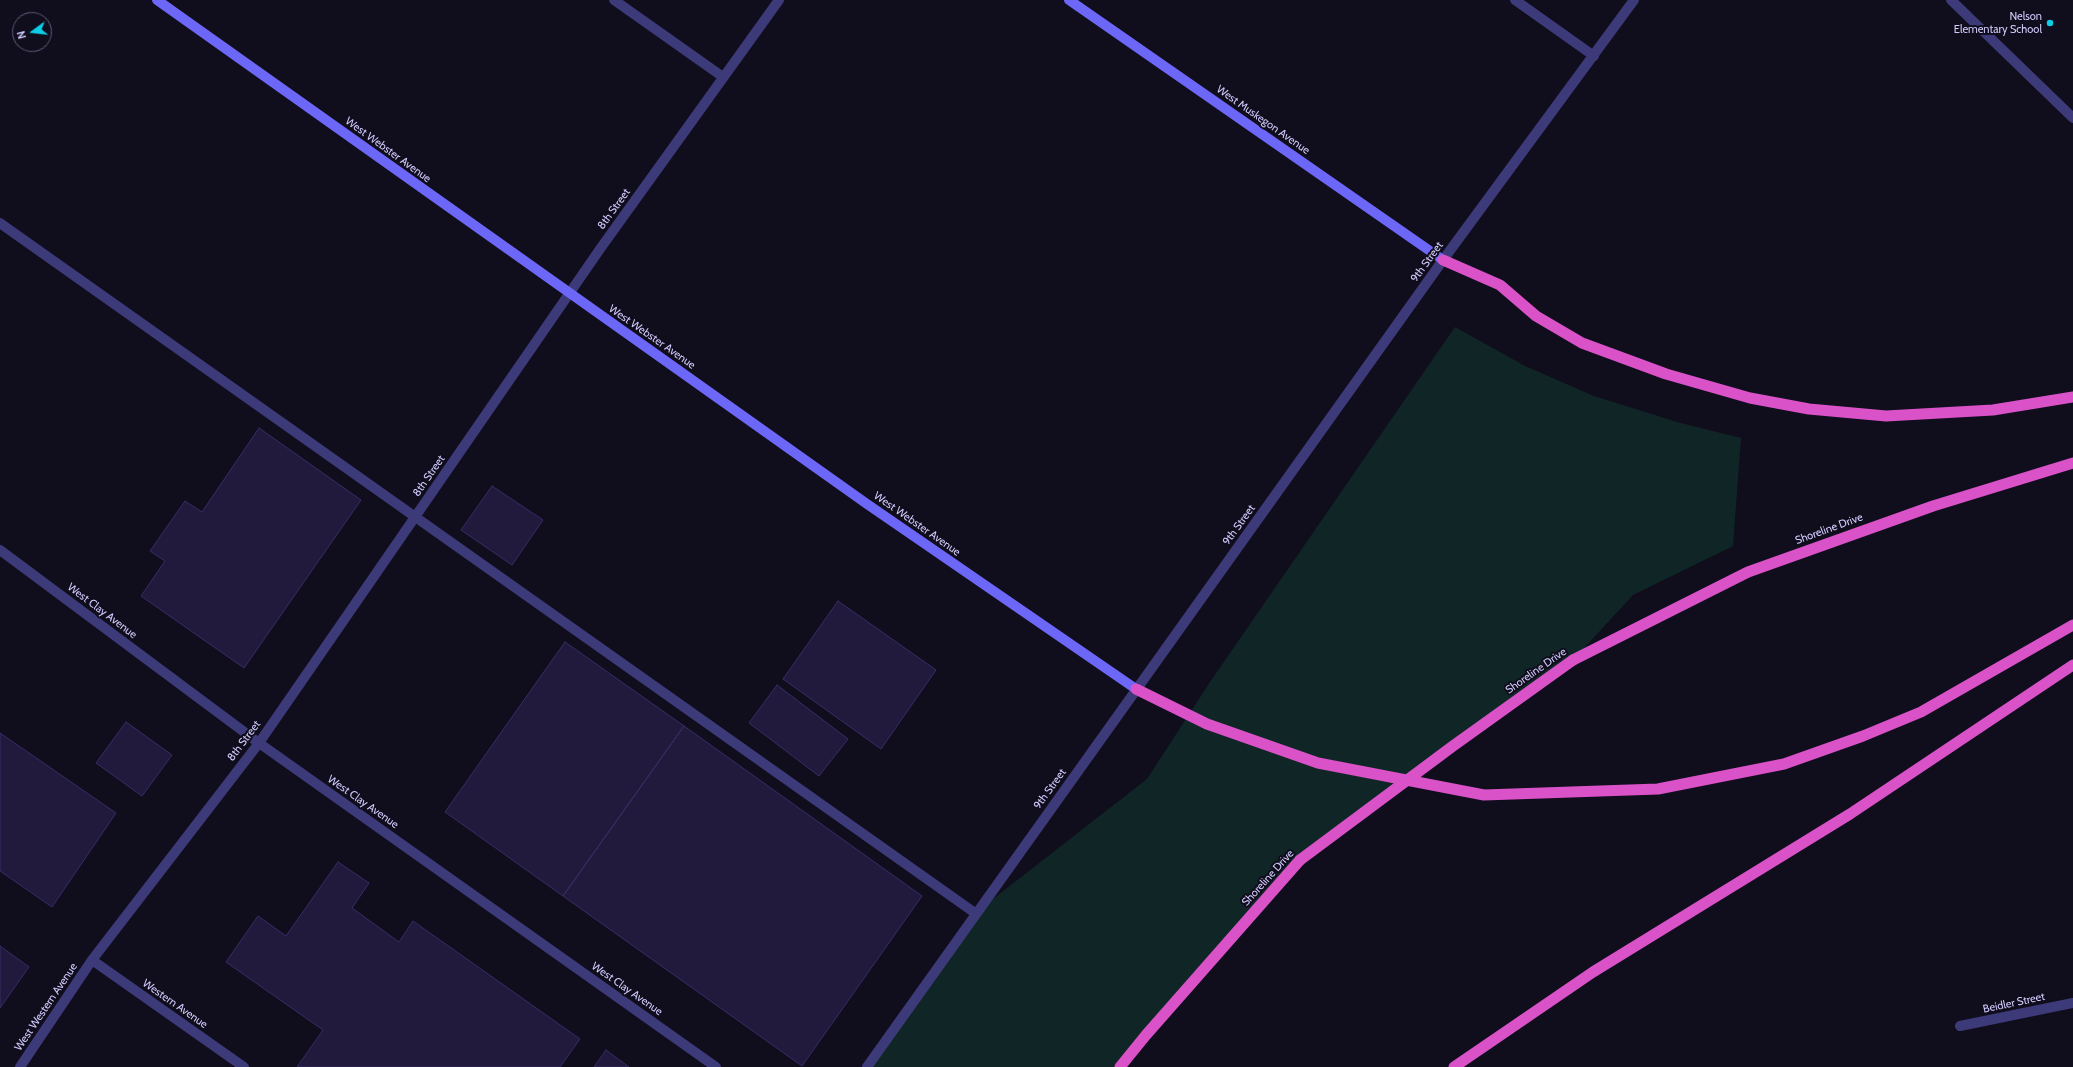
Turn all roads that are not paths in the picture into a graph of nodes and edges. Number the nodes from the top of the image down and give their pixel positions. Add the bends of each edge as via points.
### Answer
1 (157, 0) edge
2 (614, 0) edge
3 (779, 0) edge
4 (1069, 0) edge
5 (1515, 0) edge
6 (1634, 0) edge
7 (1951, 0) edge
8 (1594, 56) junction
9 (723, 77) junction
10 (2073, 118) edge
11 (0, 223) edge
12 (1443, 260) junction
13 (569, 294) junction
14 (2073, 397) edge
15 (2073, 463) edge
16 (415, 517) junction
17 (0, 550) edge
18 (2073, 626) edge
19 (2073, 665) edge
20 (1136, 690) junction
21 (259, 743) junction
22 (975, 913) junction
23 (92, 960) junction
24 (2073, 1002) edge
25 (1960, 1026) dead end
26 (20, 1067) edge
27 (244, 1067) edge
28 (716, 1067) edge
29 (867, 1067) edge
30 (1120, 1067) edge
31 (1454, 1067) edge

1 - 13 main road, West Webster Avenue
2 - 9 street
3 - 9 street, 8th Street
4 - 12 main road, West Muskegon Avenue
5 - 8 street
6 - 8 street, 9th Street
7 - 10 street
8 - 12 street, 9th Street
9 - 13 street, 8th Street
11 - 16 street
12 - 14 highway via 1500,285 1536,316 1582,343 1666,374 1750,398 1809,409 1886,416 1993,410
12 - 20 street, 9th Street
13 - 16 street, 8th Street
13 - 20 main road, West Webster Avenue via 860,500
15 - 30 highway, Shoreline Drive, bridge via 1933,506 1748,572 1573,660 1300,860
16 - 21 street, 8th Street
16 - 22 street
17 - 21 street, West Clay Avenue
18 - 20 highway via 1921,712 1863,736 1784,764 1658,789 1484,795 1318,763 1207,724
19 - 31 highway via 1850,814 1593,972
20 - 22 street, 9th Street
21 - 23 street, 8th Street
21 - 28 street, West Clay Avenue
22 - 29 street, 9th Street
23 - 26 street, West Western Avenue
23 - 27 street, Western Avenue
24 - 25 street, Beidler Street

